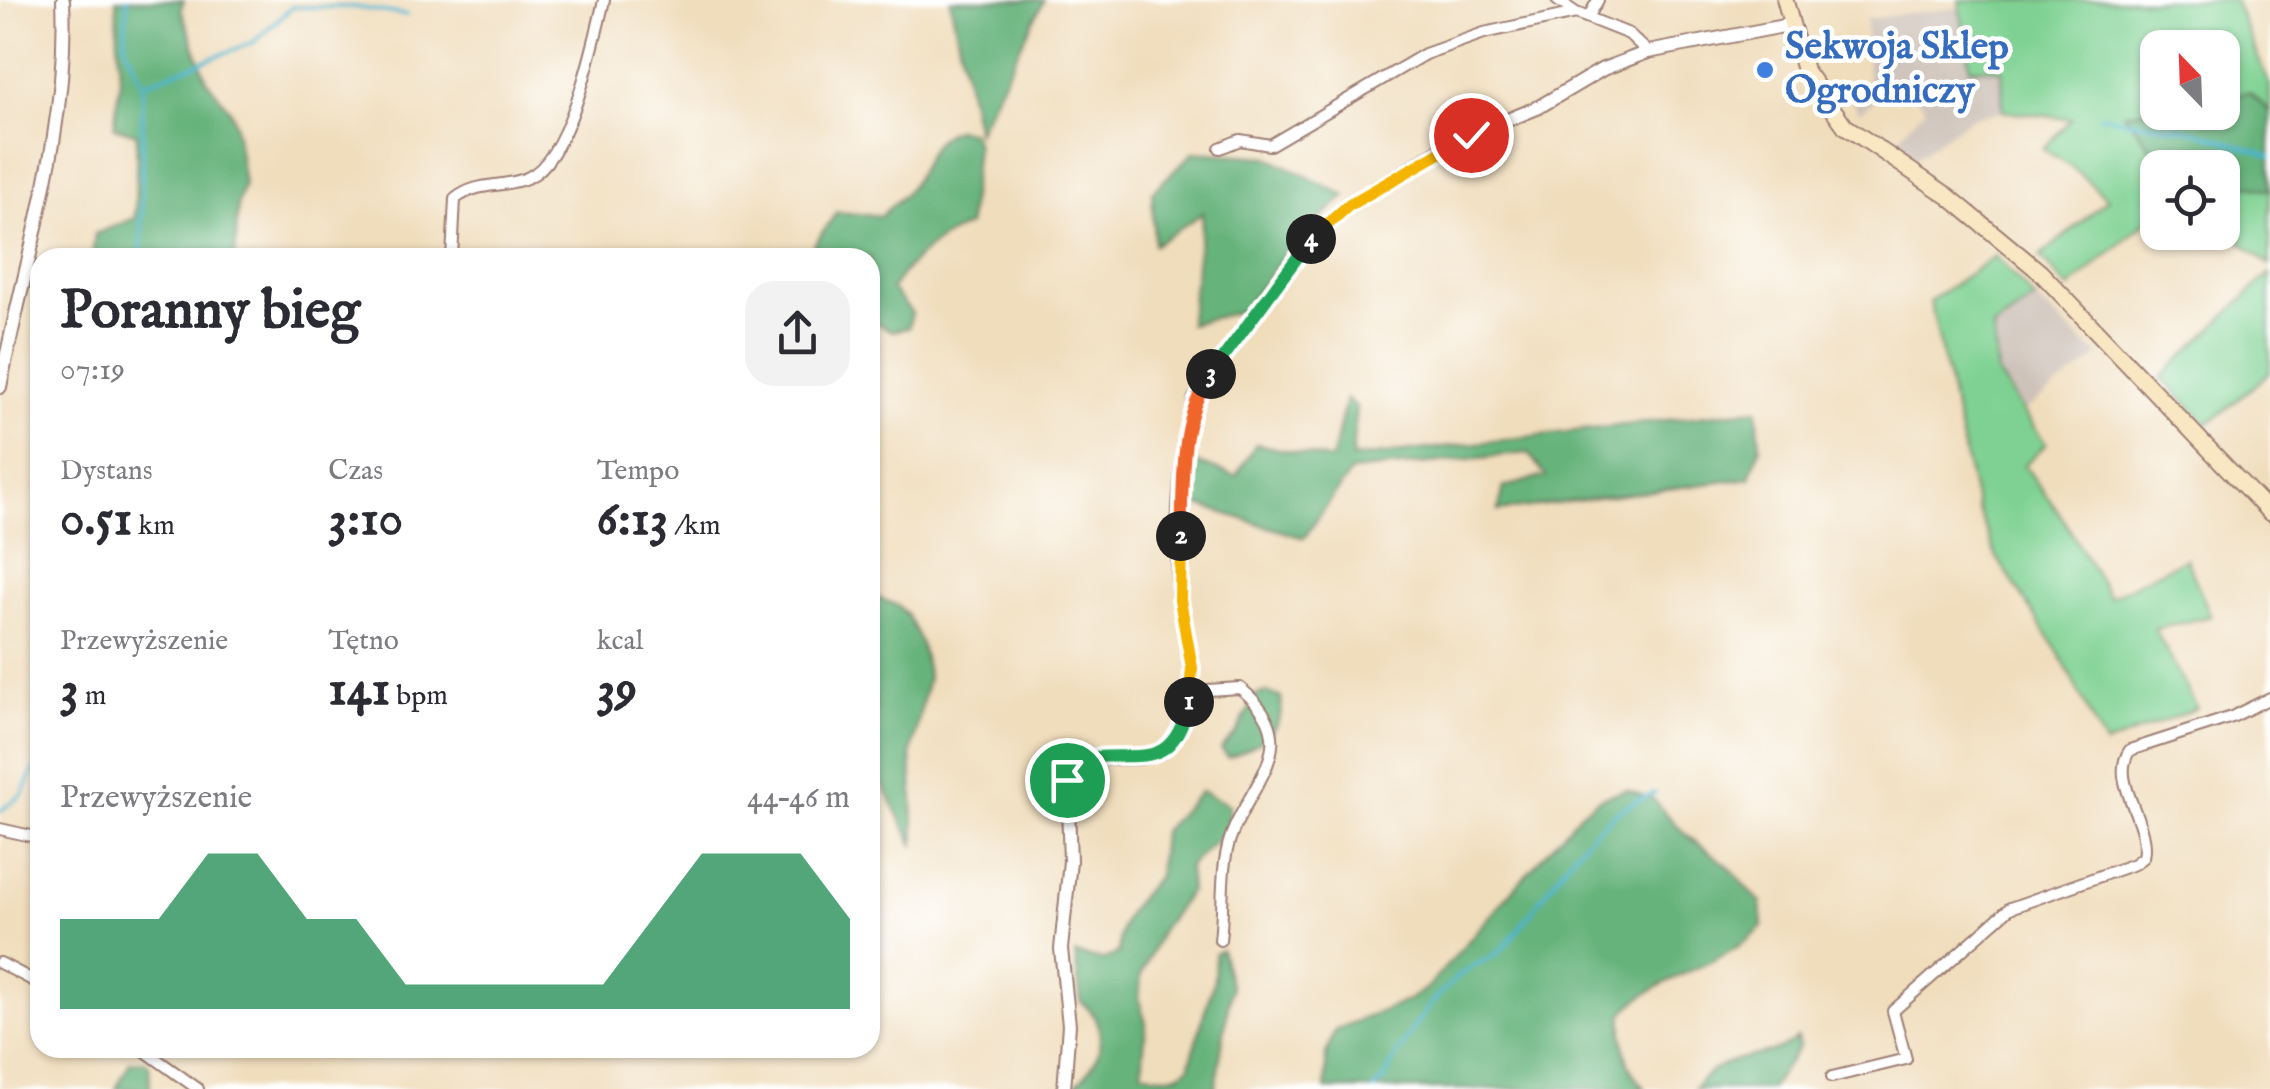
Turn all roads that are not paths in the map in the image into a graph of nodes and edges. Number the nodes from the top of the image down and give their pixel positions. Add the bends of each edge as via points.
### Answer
1 (63, 0) edge
2 (604, 0) edge
3 (1557, 0) edge
4 (1598, 0) edge
5 (1785, 0) edge
6 (1576, 13) junction
7 (1589, 16) junction
8 (1789, 24) junction
9 (1648, 52) junction
10 (1220, 148) dead end
11 (31, 248) edge
12 (453, 248) edge
13 (30, 252) edge
14 (0, 387) edge
15 (2270, 514) edge
16 (1192, 690) junction
17 (2270, 698) edge
18 (0, 829) edge
19 (30, 836) edge
20 (1220, 940) dead end
21 (0, 963) edge
22 (30, 979) edge
23 (155, 1058) edge
24 (1832, 1077) dead end
25 (198, 1089) edge
26 (1064, 1089) edge

1 - 11 street via 65,36 48,171
2 - 12 street via 578,95 545,168 525,180 479,185 455,199
3 - 6 street
4 - 7 street
5 - 8 main road
6 - 7 street
6 - 10 street via 1448,44 1270,145 1240,140
7 - 9 street via 1629,34
8 - 9 street
8 - 15 main road via 1804,69 1844,126 1948,196 2040,272
9 - 16 street via 1451,143 1349,205 1307,243 1246,324 1195,398 1187,426 1180,584
13 - 14 street
16 - 20 street via 1240,688 1256,700 1271,732 1270,764 1230,840
16 - 26 street via 1178,733 1162,752 1086,757 1070,767 1061,950 1068,1025
17 - 24 street via 2130,750 2124,776 2144,833 2143,857 2021,902 1994,919 1893,1011 1906,1059
18 - 19 street
21 - 22 street
23 - 25 street

